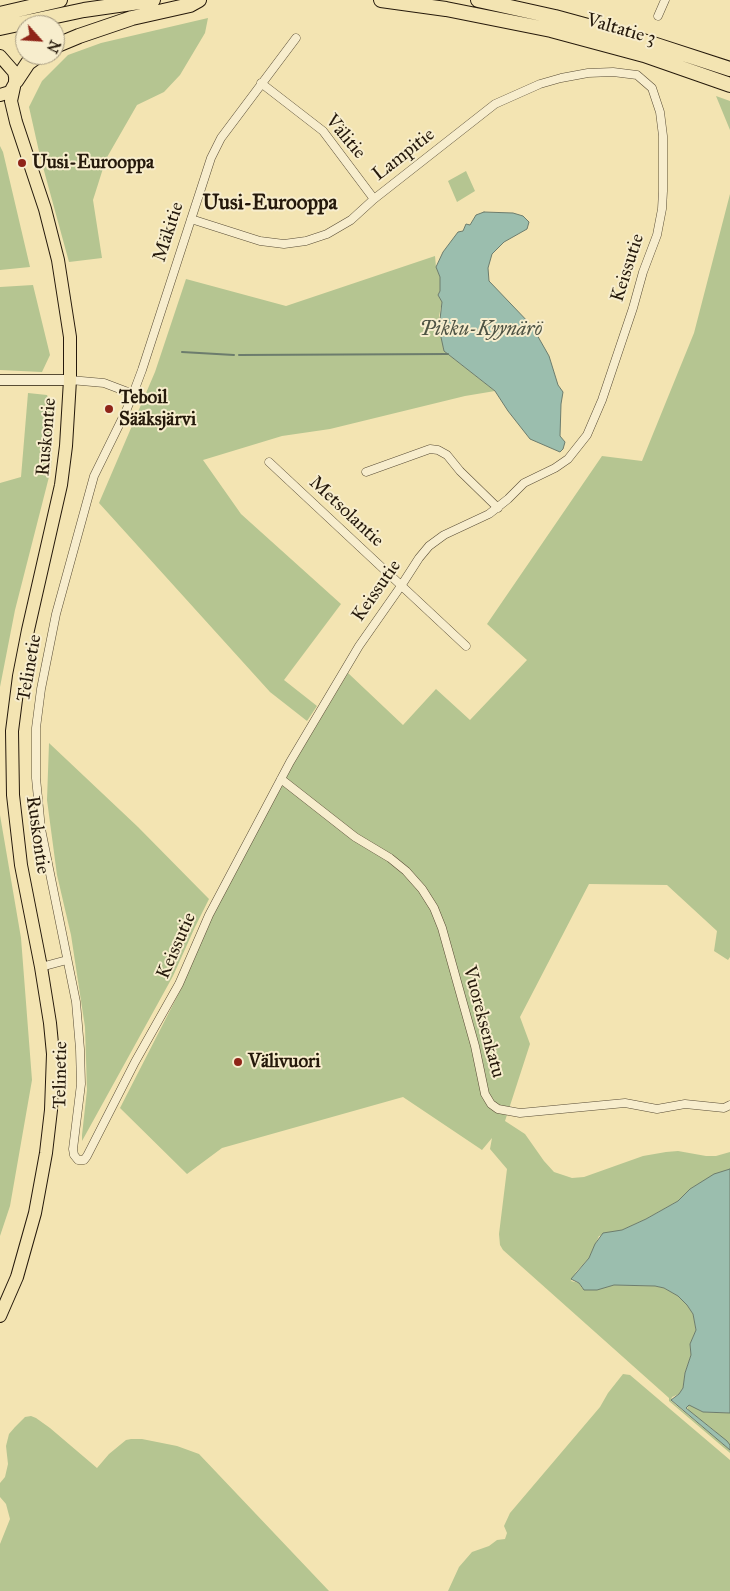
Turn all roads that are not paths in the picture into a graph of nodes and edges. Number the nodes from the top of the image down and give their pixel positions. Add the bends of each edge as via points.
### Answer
1 (60, 0) edge
2 (153, 0) edge
3 (199, 0) edge
4 (381, 0) edge
5 (478, 0) edge
6 (665, 0) edge
7 (0, 14) edge
8 (658, 16) dead end
9 (0, 28) edge
10 (296, 38) dead end
11 (65, 42) edge
12 (0, 56) edge
13 (27, 65) edge
14 (730, 69) edge
15 (637, 75) joint
16 (261, 83) junction
17 (15, 84) junction
18 (730, 85) edge
19 (0, 95) edge
20 (0, 100) edge
21 (16, 122) junction
22 (374, 199) junction
23 (191, 219) junction
24 (0, 380) edge
25 (70, 380) junction
26 (133, 394) junction
27 (269, 462) dead end
28 (366, 472) dead end
29 (498, 508) junction
30 (401, 586) junction
31 (466, 646) dead end
32 (281, 779) junction
33 (67, 960) junction
34 (41, 967) junction
35 (730, 1105) edge
36 (78, 1160) joint
37 (0, 1316) edge

1 - 7 highway
2 - 9 highway via 84,10
3 - 11 highway via 132,18
4 - 18 highway, Valtatie 3 via 446,8 552,30 644,55
5 - 14 highway, Valtatie 3 via 631,37
6 - 8 street
10 - 16 street, Mäkitie
12 - 17 main road via 14,72
13 - 17 highway
15 - 22 street, Lampitie via 588,73 520,92 495,104
15 - 29 street, Keissutie via 652,88 656,97 663,136 662,209 657,235 602,400 586,435 568,459 524,483
16 - 22 street, Välitie via 323,130
16 - 23 street, Mäkitie via 210,158
17 - 19 main road via 8,94
17 - 21 main road, Ruskontie via 11,101
20 - 21 main road, Ruskontie
21 - 25 main road, Ruskontie via 58,260 70,336
22 - 23 street, Lampitie via 351,220 327,234 284,244 260,241
23 - 26 street, Mäkitie
24 - 25 street
25 - 26 street via 104,383
25 - 34 main road, Ruskontie via 61,485 28,630 12,731 13,795 20,856
26 - 33 street, Telinetie via 94,476 56,614 37,718 36,778 41,829
27 - 30 street, Metsolantie
28 - 29 street via 430,449 438,450 447,455
29 - 30 street, Keissutie via 428,546
30 - 31 street, Metsolantie
30 - 32 street, Keissutie via 359,646
32 - 35 street, Vuoreksenkatu via 355,837 390,858 422,889 442,928 485,1094 491,1104 498,1109 520,1113 625,1103 657,1109 685,1104 724,1108
32 - 36 street, Keissutie via 209,915 179,984 87,1156
33 - 34 street
33 - 36 street, Telinetie via 76,1002 80,1049 81,1084 73,1149
34 - 37 main road, Ruskontie via 53,1054 46,1153 35,1213 17,1277

